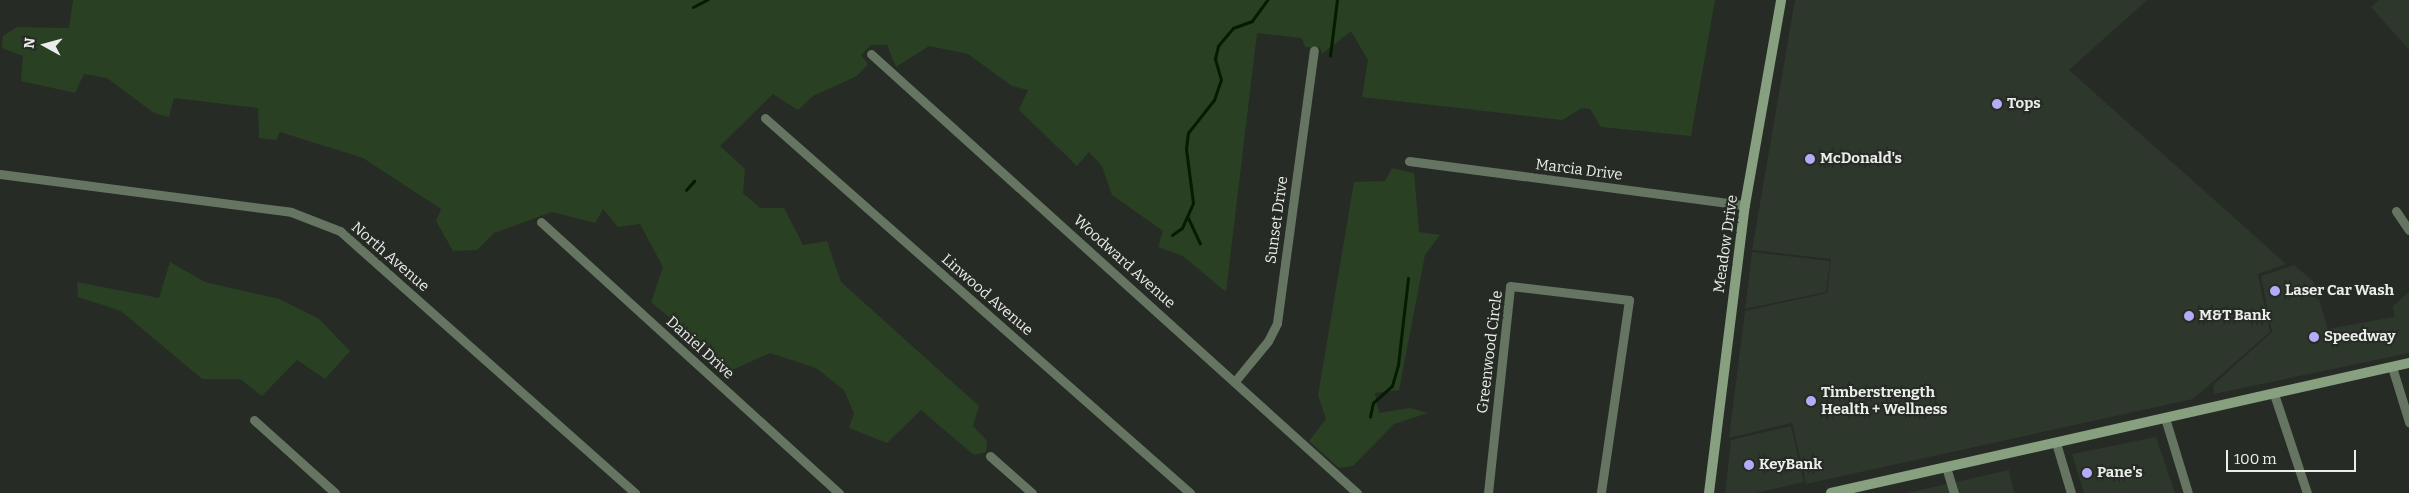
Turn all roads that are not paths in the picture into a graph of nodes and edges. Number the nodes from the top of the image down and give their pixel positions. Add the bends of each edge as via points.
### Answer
1 (1781, 0) edge
2 (1314, 51) dead end
3 (871, 54) dead end
4 (765, 118) dead end
5 (1410, 161) dead end
6 (0, 174) edge
7 (1746, 205) junction
8 (2396, 212) dead end
9 (541, 222) dead end
10 (2409, 230) edge
11 (2409, 363) edge
12 (2392, 367) junction
13 (1236, 380) junction
14 (2274, 394) junction
15 (2165, 418) junction
16 (254, 420) dead end
17 (2409, 422) edge
18 (2056, 443) junction
19 (990, 456) dead end
20 (1946, 467) junction
21 (334, 493) edge
22 (635, 493) edge
23 (840, 493) edge
24 (1032, 493) edge
25 (1190, 493) edge
26 (1357, 493) edge
27 (1488, 493) edge
28 (1601, 493) edge
29 (1709, 493) edge
30 (1834, 493) edge
31 (1954, 493) edge
32 (2071, 493) edge
33 (2188, 493) edge
34 (2306, 493) edge

1 - 7 street, Meadow Drive
2 - 13 street, Sunset Drive via 1277,323 1268,342
3 - 13 street, Woodward Avenue
4 - 25 street, Linwood Avenue
5 - 7 street, Marcia Drive
6 - 22 street, North Avenue via 291,212 340,231
7 - 29 street, Meadow Drive
8 - 10 street
9 - 23 street, Daniel Drive
11 - 12 street
12 - 14 street
12 - 17 street
13 - 26 street, Woodward Avenue
14 - 15 street
14 - 34 street
15 - 18 street
15 - 33 street
16 - 21 street
18 - 20 street
18 - 32 street
19 - 24 street
20 - 30 street
20 - 31 street
27 - 28 street, Greenwood Circle via 1510,286 1629,300

